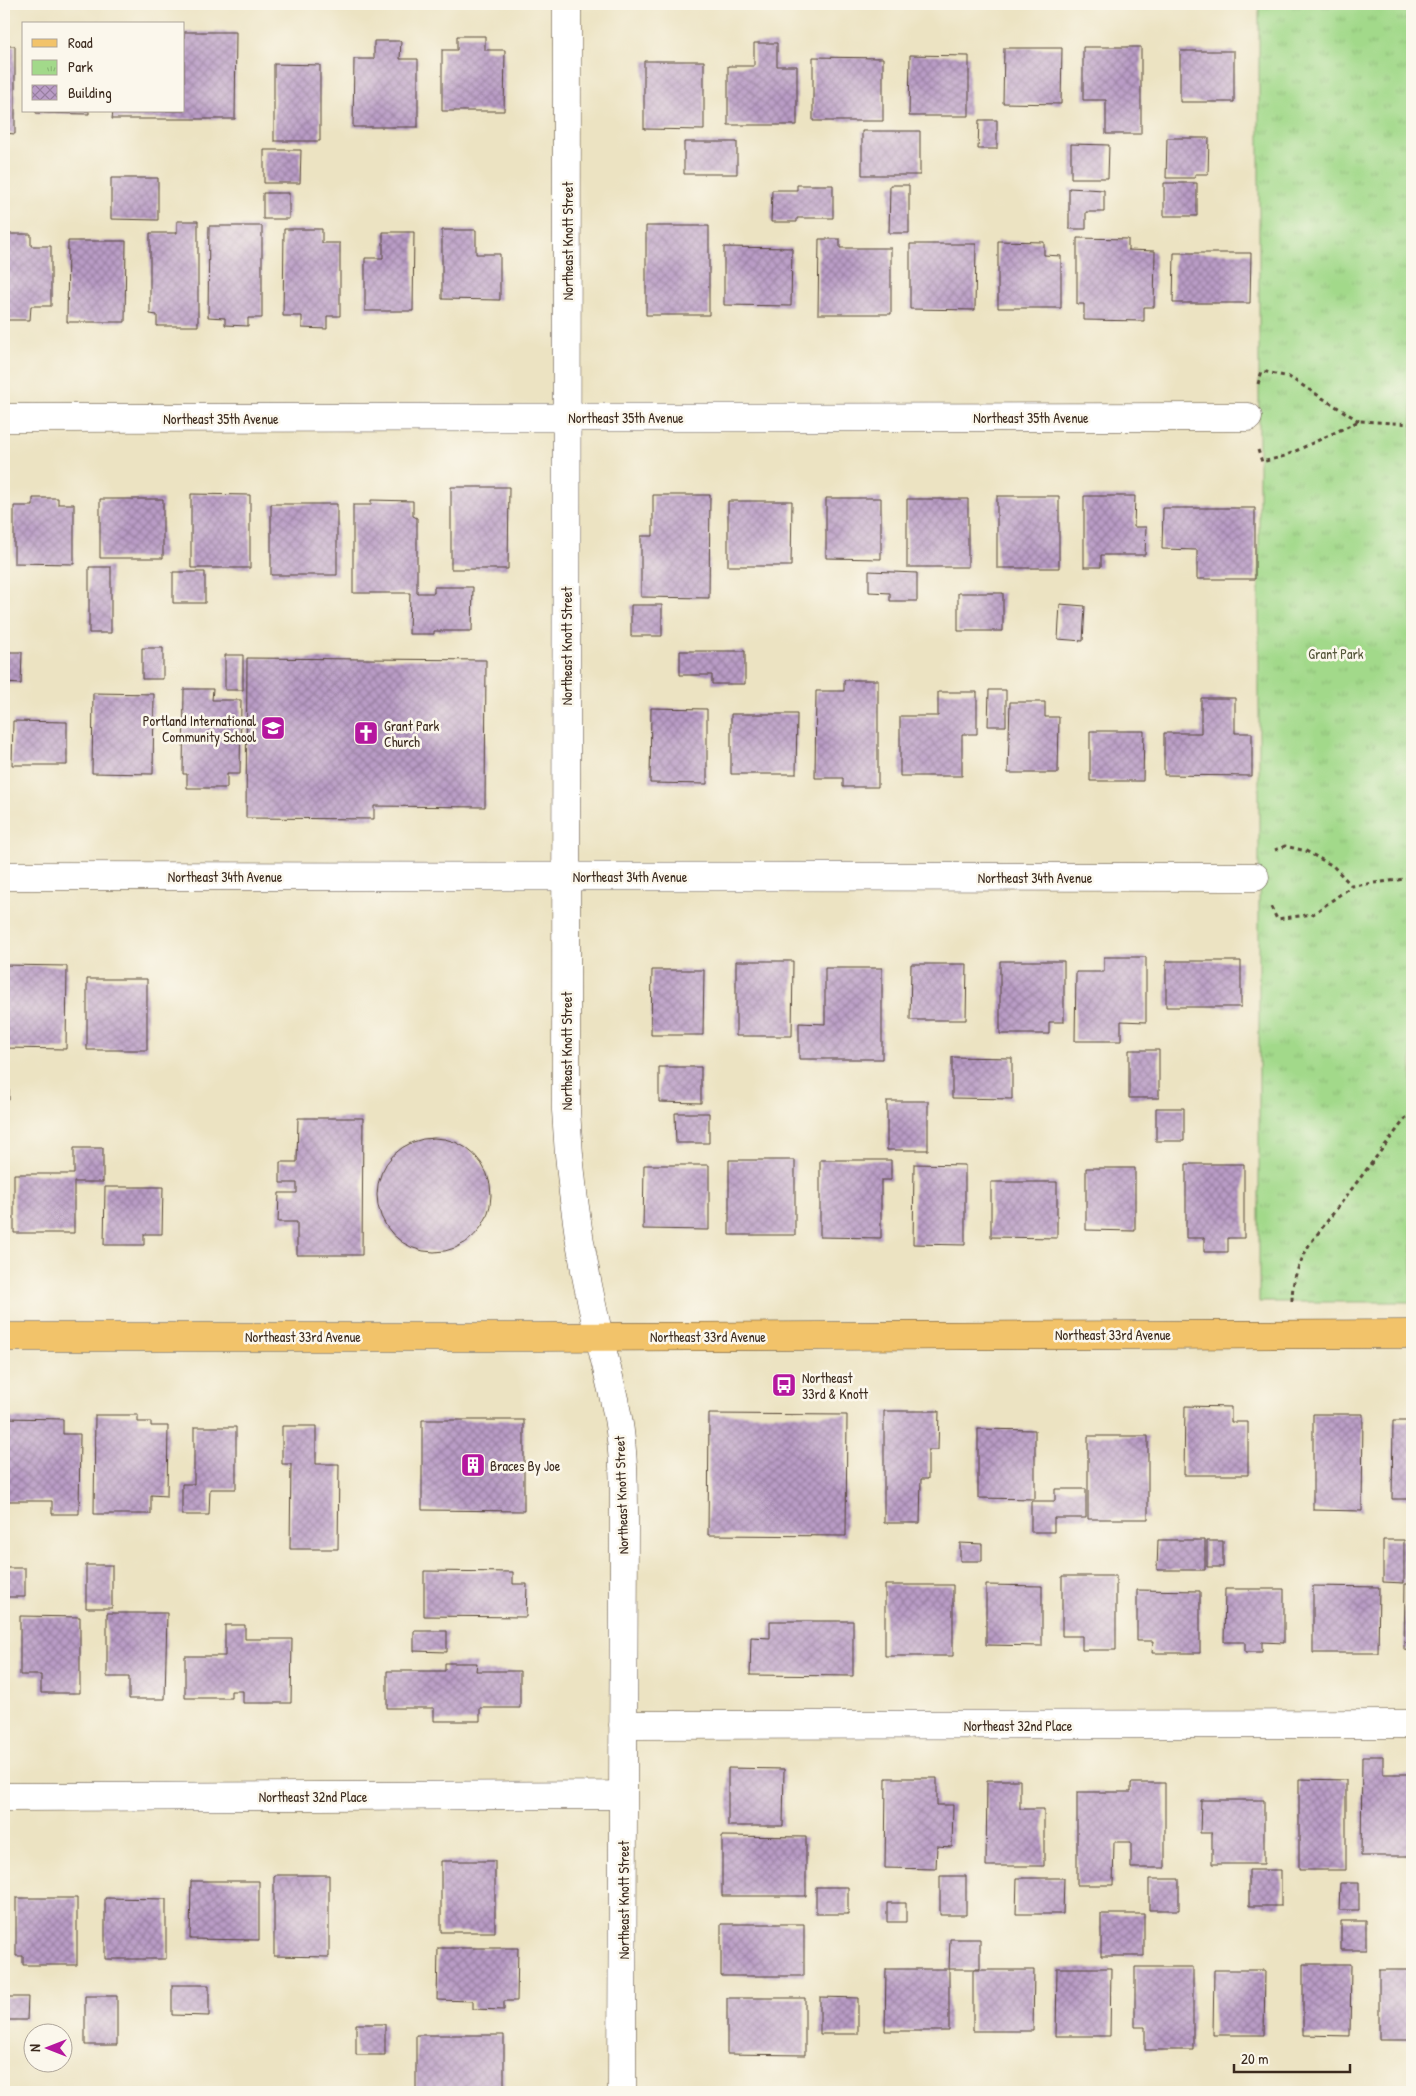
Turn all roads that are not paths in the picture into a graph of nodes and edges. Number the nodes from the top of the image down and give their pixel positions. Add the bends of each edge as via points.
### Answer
1 (567, 4) edge
2 (567, 416) junction
3 (1248, 416) road end
4 (4, 418) edge
5 (4, 876) edge
6 (565, 876) junction
7 (1255, 877) road end
8 (1412, 1334) edge
9 (599, 1336) junction
10 (4, 1337) edge
11 (1412, 1724) edge
12 (623, 1725) junction
13 (623, 1795) junction
14 (4, 1797) edge
15 (622, 2092) edge

1 - 2 street, Northeast Knott Street
2 - 3 street, Northeast 35th Avenue
2 - 4 street, Northeast 35th Avenue
2 - 6 street, Northeast Knott Street
5 - 6 street, Northeast 34th Avenue
6 - 7 street, Northeast 34th Avenue
6 - 9 street, Northeast Knott Street via 569,1171
8 - 9 main road, Northeast 33rd Avenue
9 - 10 main road, Northeast 33rd Avenue
9 - 12 street, Northeast Knott Street via 618,1418 622,1455
11 - 12 street, Northeast 32nd Place
12 - 13 street, Northeast Knott Street
13 - 14 street, Northeast 32nd Place
13 - 15 street, Northeast Knott Street

